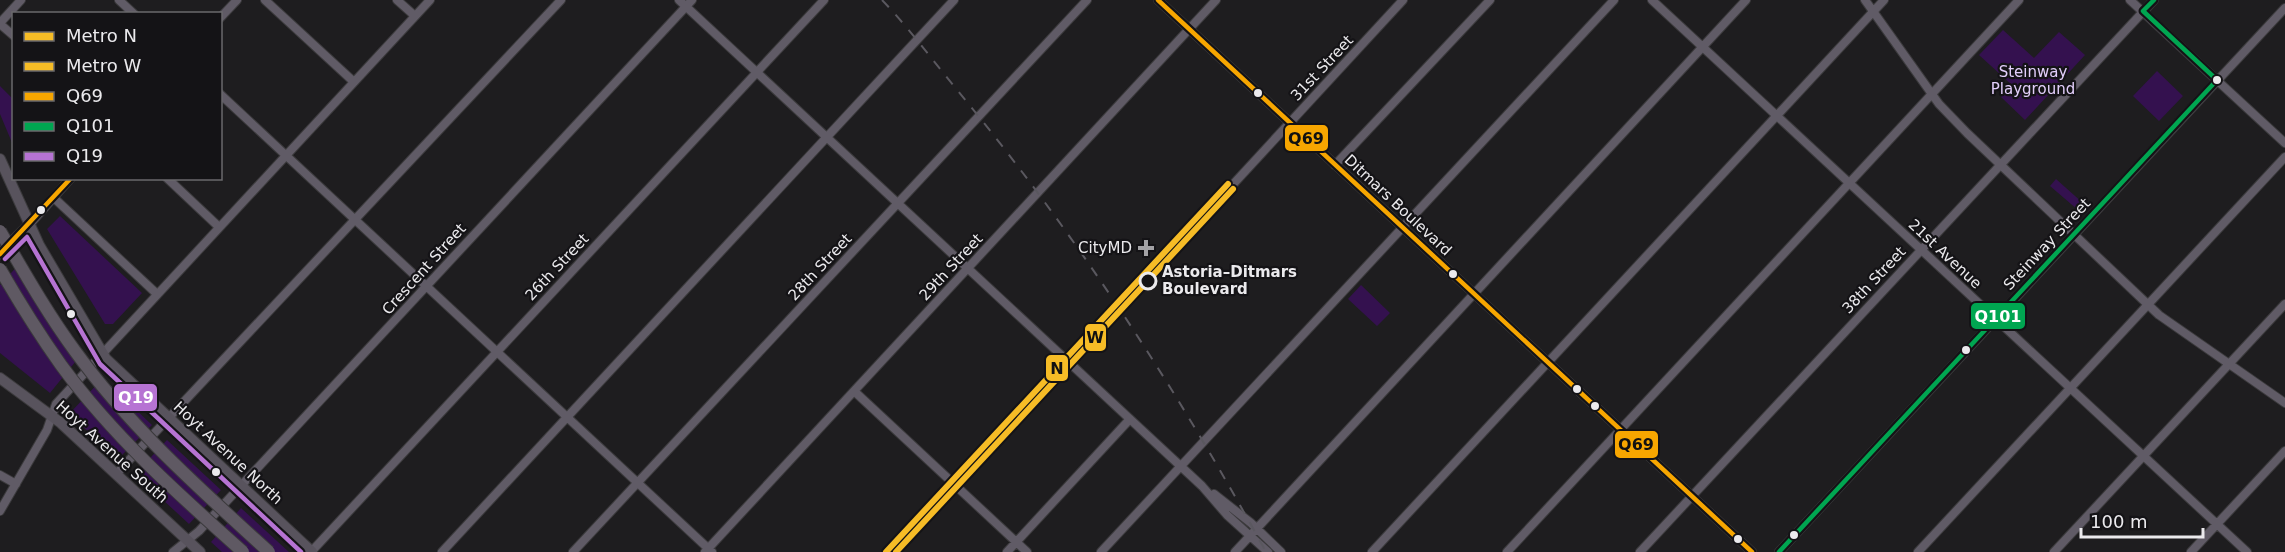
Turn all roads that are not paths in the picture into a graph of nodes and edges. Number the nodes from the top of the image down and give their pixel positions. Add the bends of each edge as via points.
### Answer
1 (21, 0) edge
2 (119, 0) edge
3 (237, 0) edge
4 (265, 0) edge
5 (397, 0) edge
6 (430, 0) edge
7 (561, 0) edge
8 (824, 0) edge
9 (954, 0) edge
10 (1087, 0) edge
11 (1158, 0) edge
12 (1216, 0) edge
13 (1403, 0) edge
14 (1490, 0) edge
15 (1614, 0) edge
16 (1652, 0) edge
17 (1746, 0) edge
18 (1865, 0) edge
19 (1884, 0) edge
20 (2019, 0) edge
21 (2130, 0) edge
22 (2154, 0) edge
23 (686, 2) edge
24 (2285, 8) edge
25 (132, 12) edge
26 (1873, 12) junction
27 (2143, 12) junction
28 (222, 16) edge
29 (415, 16) junction
30 (0, 23) edge
31 (1189, 29) junction
32 (12, 34) edge
33 (1703, 47) junction
34 (756, 72) junction
35 (2217, 81) junction
36 (354, 82) junction
37 (1932, 93) junction
38 (222, 96) edge
39 (1777, 116) junction
40 (1290, 123) junction
41 (827, 137) junction
42 (2285, 143) edge
43 (285, 155) junction
44 (2285, 157) edge
45 (0, 159) edge
46 (1335, 165) junction
47 (2001, 165) junction
48 (69, 180) edge
49 (168, 180) edge
50 (1849, 183) junction
51 (54, 198) junction
52 (897, 203) junction
53 (356, 221) junction
54 (30, 224) junction
55 (219, 227) junction
56 (1402, 228) junction
57 (0, 231) edge
58 (2075, 234) junction
59 (1921, 249) junction
60 (0, 254) edge
61 (0, 268) edge
62 (968, 269) junction
63 (427, 286) junction
64 (157, 294) junction
65 (1475, 294) junction
66 (2149, 304) junction
67 (2285, 304) edge
68 (1996, 319) junction
69 (497, 351) junction
70 (101, 353) junction
71 (1070, 363) junction
72 (1548, 363) junction
73 (2229, 364) junction
74 (0, 378) edge
75 (2070, 388) junction
76 (854, 391) junction
77 (2285, 403) edge
78 (52, 416) junction
79 (568, 417) junction
80 (1130, 419) junction
81 (170, 420) junction
82 (1620, 430) junction
83 (2285, 451) edge
84 (2144, 457) junction
85 (1181, 466) junction
86 (117, 473) junction
87 (0, 475) edge
88 (638, 483) junction
89 (16, 484) junction
90 (241, 486) junction
91 (956, 486) junction
92 (1202, 486) junction
93 (1692, 496) junction
94 (0, 512) edge
95 (2217, 524) junction
96 (1257, 528) junction
97 (1251, 536) junction
98 (187, 540) junction
99 (1017, 542) junction
100 (709, 551) edge
101 (173, 552) edge
102 (200, 552) edge
103 (243, 552) edge
104 (269, 552) edge
105 (311, 552) edge
106 (442, 552) edge
107 (573, 552) edge
108 (894, 552) edge
109 (1007, 552) edge
110 (1027, 552) edge
111 (1101, 552) edge
112 (1236, 552) edge
113 (1268, 552) edge
114 (1281, 552) edge
115 (1372, 552) edge
116 (1507, 552) edge
117 (1640, 552) edge
118 (1752, 552) edge
119 (1779, 552) edge
120 (1918, 552) edge
121 (2054, 552) edge
122 (2191, 552) edge
123 (2247, 552) edge

1 - 30 street
2 - 25 street
3 - 28 street
4 - 36 street
5 - 29 street
6 - 29 street
7 - 53 street
8 - 34 street, 26th Street
9 - 41 street
10 - 52 street, 28th Street
11 - 31 street, Ditmars Boulevard
12 - 31 street, 29th Street
13 - 40 street, 31st Street
14 - 46 street
15 - 56 street
16 - 33 street, 21st Avenue
17 - 33 street
18 - 26 street
19 - 26 street
20 - 37 street
21 - 27 street
22 - 27 street, 38th Street
23 - 34 street
23 - 63 street, Crescent Street
24 - 35 street, Steinway Street
26 - 37 street
26 - 39 street
27 - 35 street
27 - 47 street, 38th Street
29 - 36 street
30 - 32 street
31 - 40 street, Ditmars Boulevard
31 - 62 street, 29th Street
33 - 39 street, 21st Avenue
33 - 65 street
34 - 41 street
34 - 69 street, 26th Street
35 - 42 street
35 - 58 street, Steinway Street
36 - 43 street
37 - 47 street
37 - 50 street
38 - 43 street
39 - 50 street, 21st Avenue
39 - 72 street
40 - 46 street, Ditmars Boulevard
40 - 71 street, 31st Street
41 - 52 street
41 - 79 street
43 - 53 street
43 - 55 street
44 - 66 street
45 - 54 main road, Hoyt Avenue North
46 - 56 street, Ditmars Boulevard
47 - 58 street
47 - 59 street, 38th Street
48 - 51 street
49 - 55 street
50 - 59 street, 21st Avenue
50 - 82 street
51 - 54 street
51 - 64 street
52 - 62 street
52 - 88 street, 28th Street
53 - 63 street
53 - 81 street
54 - 60 main road
54 - 70 main road, Hoyt Avenue North
55 - 64 street
56 - 65 street, Ditmars Boulevard
56 - 85 street
57 - 104 highway, bridge via 58,327 111,397 171,461
58 - 66 street
58 - 68 street, Steinway Street
59 - 68 street, 21st Avenue
59 - 93 street, 38th Street
61 - 103 highway, bridge via 45,342 98,412 158,476
62 - 71 street
62 - 76 street, 29th Street
63 - 69 street
63 - 90 street, Crescent Street
64 - 70 street
65 - 72 street, Ditmars Boulevard
65 - 96 street
66 - 73 street
66 - 75 street
67 - 73 street
68 - 75 street, 21st Avenue
68 - 119 street, Steinway Street
69 - 79 street
69 - 105 street, 26th Street
70 - 78 street via 56,404
70 - 81 main road, Hoyt Avenue North
71 - 80 street
71 - 91 street, 31st Street
72 - 82 street, Ditmars Boulevard
72 - 115 street
73 - 77 street
73 - 84 street
74 - 78 main road, Hoyt Avenue South
75 - 84 street, 21st Avenue
75 - 120 street
76 - 91 street
76 - 100 street, 29th Street
78 - 86 main road, Hoyt Avenue South
78 - 89 street
79 - 88 street
79 - 106 street
80 - 85 street
80 - 99 street
81 - 86 street
81 - 90 main road, Hoyt Avenue North
82 - 93 street, Ditmars Boulevard
82 - 116 street
83 - 95 street
84 - 95 street, 21st Avenue
84 - 121 street
85 - 92 street
85 - 111 street
86 - 98 main road, Hoyt Avenue South
87 - 89 street
88 - 100 street
88 - 107 street, 28th Street
89 - 94 street
90 - 98 street, Crescent Street
90 - 105 main road, Hoyt Avenue North
91 - 99 street
91 - 108 street, 31st Street
92 - 96 street
92 - 97 street
93 - 117 street, 38th Street
93 - 118 street, Ditmars Boulevard
95 - 122 street
95 - 123 street, 21st Avenue
96 - 97 street
96 - 114 street
97 - 112 street
97 - 113 street
98 - 101 street, Crescent Street
98 - 102 main road, Hoyt Avenue South
99 - 109 street
99 - 110 street

